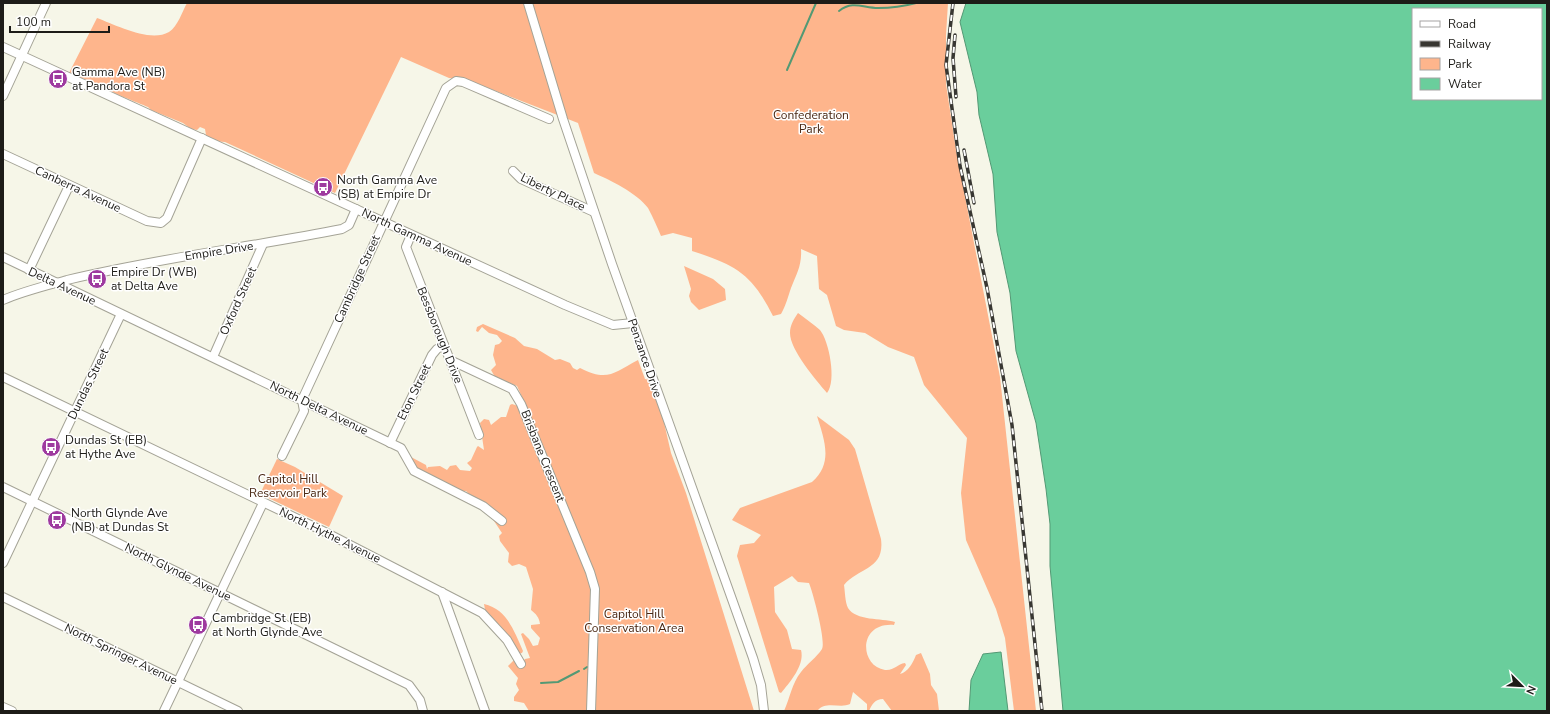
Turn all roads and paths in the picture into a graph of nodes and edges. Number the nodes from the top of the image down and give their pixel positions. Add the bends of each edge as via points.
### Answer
1 (46, 3) edge
2 (528, 3) edge
3 (3, 47) edge
4 (22, 56) junction
5 (3, 96) edge
6 (549, 119) dead end
7 (202, 138) junction
8 (3, 154) edge
9 (513, 171) dead end
10 (69, 186) junction
11 (356, 209) junction
12 (594, 212) junction
13 (383, 222) junction
14 (411, 235) junction
15 (264, 244) junction
16 (3, 257) edge
17 (29, 270) junction
18 (55, 282) junction
19 (3, 300) edge
20 (121, 314) junction
21 (633, 323) junction
22 (444, 345) junction
23 (213, 357) junction
24 (450, 360) junction
25 (3, 377) edge
26 (302, 400) junction
27 (75, 412) junction
28 (479, 435) dead end
29 (390, 443) junction
30 (282, 456) dead end
31 (3, 487) edge
32 (32, 501) junction
33 (263, 503) junction
34 (502, 521) dead end
35 (3, 563) edge
36 (220, 592) junction
37 (442, 592) junction
38 (3, 597) edge
39 (521, 664) dead end
40 (178, 682) junction
41 (3, 707) edge
42 (12, 711) edge
43 (164, 711) edge
44 (238, 711) edge
45 (423, 711) edge
46 (485, 711) edge
47 (591, 711) edge
48 (764, 711) edge

1 - 4 street
2 - 12 street, Penzance Drive via 560,112
3 - 4 street, North Gamma Avenue
4 - 5 street
4 - 7 street, North Gamma Avenue
6 - 13 street, Cambridge Street via 463,82 451,83 443,93
7 - 10 street, Canberra Avenue via 167,218 161,223 154,223
7 - 11 street, North Gamma Avenue
8 - 10 street, Canberra Avenue
9 - 12 street, Liberty Place via 521,179
10 - 17 street
11 - 13 street, North Gamma Avenue
11 - 15 street, Empire Drive via 349,225 342,229
12 - 21 street, Penzance Drive
13 - 14 street, North Gamma Avenue
13 - 26 street, Cambridge Street
14 - 21 street, North Gamma Avenue via 612,325
14 - 22 street, Bessborough Drive via 406,247
15 - 18 street, Empire Drive via 135,264
15 - 23 street, Oxford Street
16 - 17 street, Delta Avenue
17 - 18 street, Delta Avenue
18 - 19 street, Empire Drive
18 - 20 street, Delta Avenue
20 - 23 street, North Delta Avenue
20 - 27 street, Dundas Street
21 - 48 street, Penzance Drive via 753,658 761,685
22 - 24 street, Bessborough Drive
22 - 29 street, Eton Street via 432,355
23 - 26 street, North Delta Avenue
24 - 28 street, Bessborough Drive
24 - 47 street, Brisbane Crescent via 512,389 590,572 595,589
25 - 27 street, North Hythe Avenue
26 - 29 street, North Delta Avenue
26 - 30 street, Cambridge Street via 304,411
27 - 32 street, Dundas Street
27 - 33 street, North Hythe Avenue
29 - 34 street, North Delta Avenue via 401,448 414,471 483,506
31 - 32 street, North Glynde Avenue
32 - 35 street, Dundas Street
32 - 36 street, North Glynde Avenue
33 - 36 street
33 - 37 street, North Hythe Avenue
36 - 40 street
36 - 45 street, North Glynde Avenue via 409,685 420,700
37 - 39 street, North Hythe Avenue via 482,613 507,640
37 - 46 street
38 - 40 street, North Springer Avenue
40 - 43 street
40 - 44 street, North Springer Avenue
41 - 42 street

